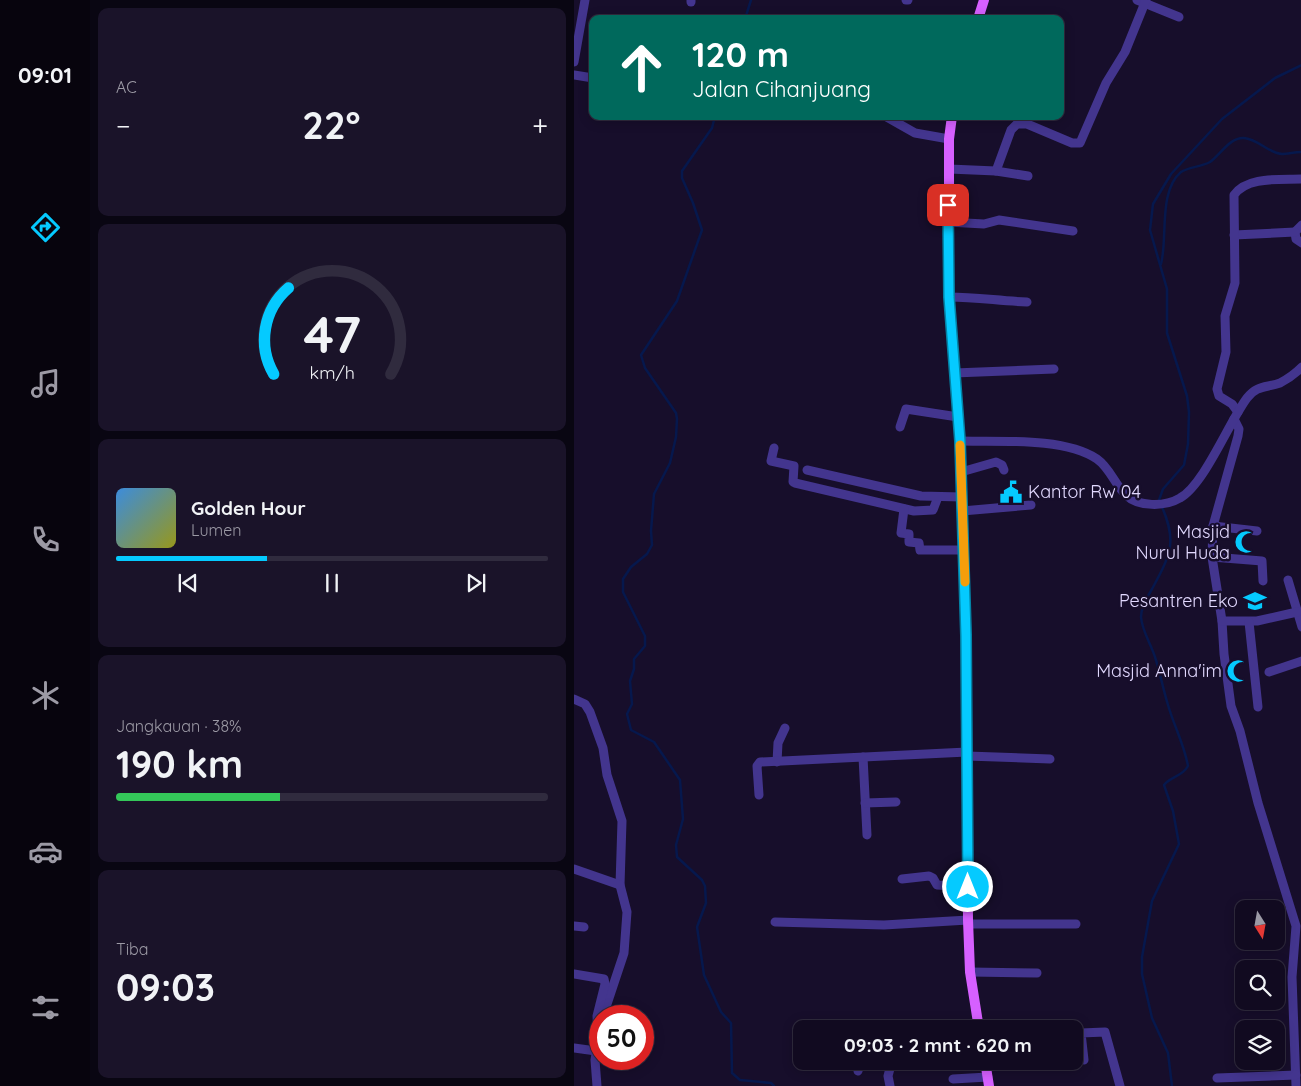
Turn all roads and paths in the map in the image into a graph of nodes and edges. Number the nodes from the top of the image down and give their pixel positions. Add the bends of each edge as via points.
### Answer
1 (585, 0) edge
2 (984, 0) edge
3 (1143, 1) edge
4 (979, 15) edge
5 (1179, 17) dead end
6 (574, 62) edge
7 (574, 75) edge
8 (589, 77) edge
9 (892, 120) edge
10 (951, 120) edge
11 (949, 139) junction
12 (949, 169) junction
13 (996, 171) junction
14 (1028, 176) dead end
15 (1301, 180) edge
16 (948, 222) junction
17 (1301, 225) edge
18 (1073, 231) dead end
19 (1295, 232) junction
20 (1234, 235) junction
21 (1301, 243) edge
22 (949, 297) junction
23 (1027, 302) dead end
24 (1054, 369) dead end
25 (1300, 370) edge
26 (954, 373) junction
27 (1236, 416) junction
28 (958, 417) junction
29 (900, 427) dead end
30 (960, 441) junction
31 (774, 448) dead end
32 (807, 470) dead end
33 (1004, 470) dead end
34 (961, 472) junction
35 (938, 497) junction
36 (962, 497) junction
37 (1031, 505) dead end
38 (904, 509) junction
39 (962, 511) junction
40 (1213, 526) junction
41 (1257, 531) dead end
42 (964, 550) junction
43 (1212, 557) junction
44 (1263, 580) dead end
45 (1288, 580) dead end
46 (1297, 612) junction
47 (1222, 621) junction
48 (1249, 622) junction
49 (1301, 627) edge
50 (1301, 661) edge
51 (1269, 672) dead end
52 (574, 700) edge
53 (1258, 706) dead end
54 (785, 728) dead end
55 (967, 754) junction
56 (863, 758) junction
57 (1050, 759) dead end
58 (777, 762) junction
59 (758, 795) dead end
60 (896, 802) dead end
61 (865, 803) junction
62 (867, 835) dead end
63 (574, 870) edge
64 (902, 880) dead end
65 (620, 885) junction
66 (968, 887) junction
67 (775, 922) dead end
68 (968, 922) junction
69 (1076, 924) dead end
70 (574, 926) edge
71 (584, 927) dead end
72 (970, 972) junction
73 (1037, 973) dead end
74 (574, 974) edge
75 (600, 1005) edge
76 (607, 1005) edge
77 (977, 1020) edge
78 (574, 1048) edge
79 (589, 1050) edge
80 (1084, 1060) dead end
81 (594, 1070) edge
82 (890, 1070) edge
83 (1296, 1075) junction
84 (953, 1078) dead end
85 (1216, 1078) dead end
86 (988, 1081) edge
87 (597, 1086) edge
88 (890, 1086) edge
89 (1120, 1086) edge
90 (1296, 1086) edge

1 - 6 street
2 - 4 main road
3 - 5 street
3 - 13 street via 1124,52 1106,83 1080,143 1072,143 1028,124 1018,124 1011,130
7 - 8 street
9 - 11 street via 915,133
10 - 11 main road
11 - 12 main road
12 - 13 street
12 - 16 main road
13 - 14 street
15 - 20 street via 1262,181 1237,190 1234,195
16 - 18 street via 984,224 999,220
16 - 22 main road
17 - 19 street
19 - 20 street
19 - 21 street
20 - 27 street via 1235,283 1225,316 1226,352 1217,389 1219,396 1232,404
22 - 23 street
22 - 26 main road
24 - 26 street
25 - 27 street via 1279,383 1255,389
26 - 28 main road
27 - 30 street via 1200,476 1184,496 1160,505 1126,496 1099,460 1083,452 1023,442
27 - 40 street via 1238,436
28 - 29 street via 906,409
28 - 30 main road
30 - 34 main road
31 - 38 street via 771,460 794,466 795,483
32 - 35 street
33 - 34 street via 996,462
34 - 36 main road
35 - 36 street
35 - 38 street via 933,510
36 - 39 main road
37 - 39 street
38 - 42 street via 901,533 910,534 909,542 920,543 920,550
39 - 42 main road
40 - 41 street
40 - 43 street
42 - 55 main road
43 - 44 street via 1262,561
43 - 47 street
45 - 46 street
46 - 48 street
46 - 49 street
47 - 48 street
47 - 83 street via 1231,706 1296,926 1292,977
48 - 53 street
50 - 51 street
52 - 65 street via 585,704 590,712 603,748 611,789 618,803 622,821
54 - 58 street via 778,743
55 - 56 street
55 - 57 street
55 - 66 main road
56 - 58 street
56 - 61 street
58 - 59 street via 758,763
60 - 61 street
61 - 62 street
63 - 65 street
64 - 66 street via 929,876 937,885
65 - 76 street via 627,912 624,953
66 - 68 main road
67 - 68 street via 884,925
68 - 69 street
68 - 72 main road
70 - 71 street
72 - 73 street
72 - 77 main road
74 - 75 street via 604,979
78 - 79 street
80 - 89 street via 1081,1033 1105,1032
81 - 87 street
82 - 88 street
83 - 85 street
83 - 90 street
84 - 86 street

